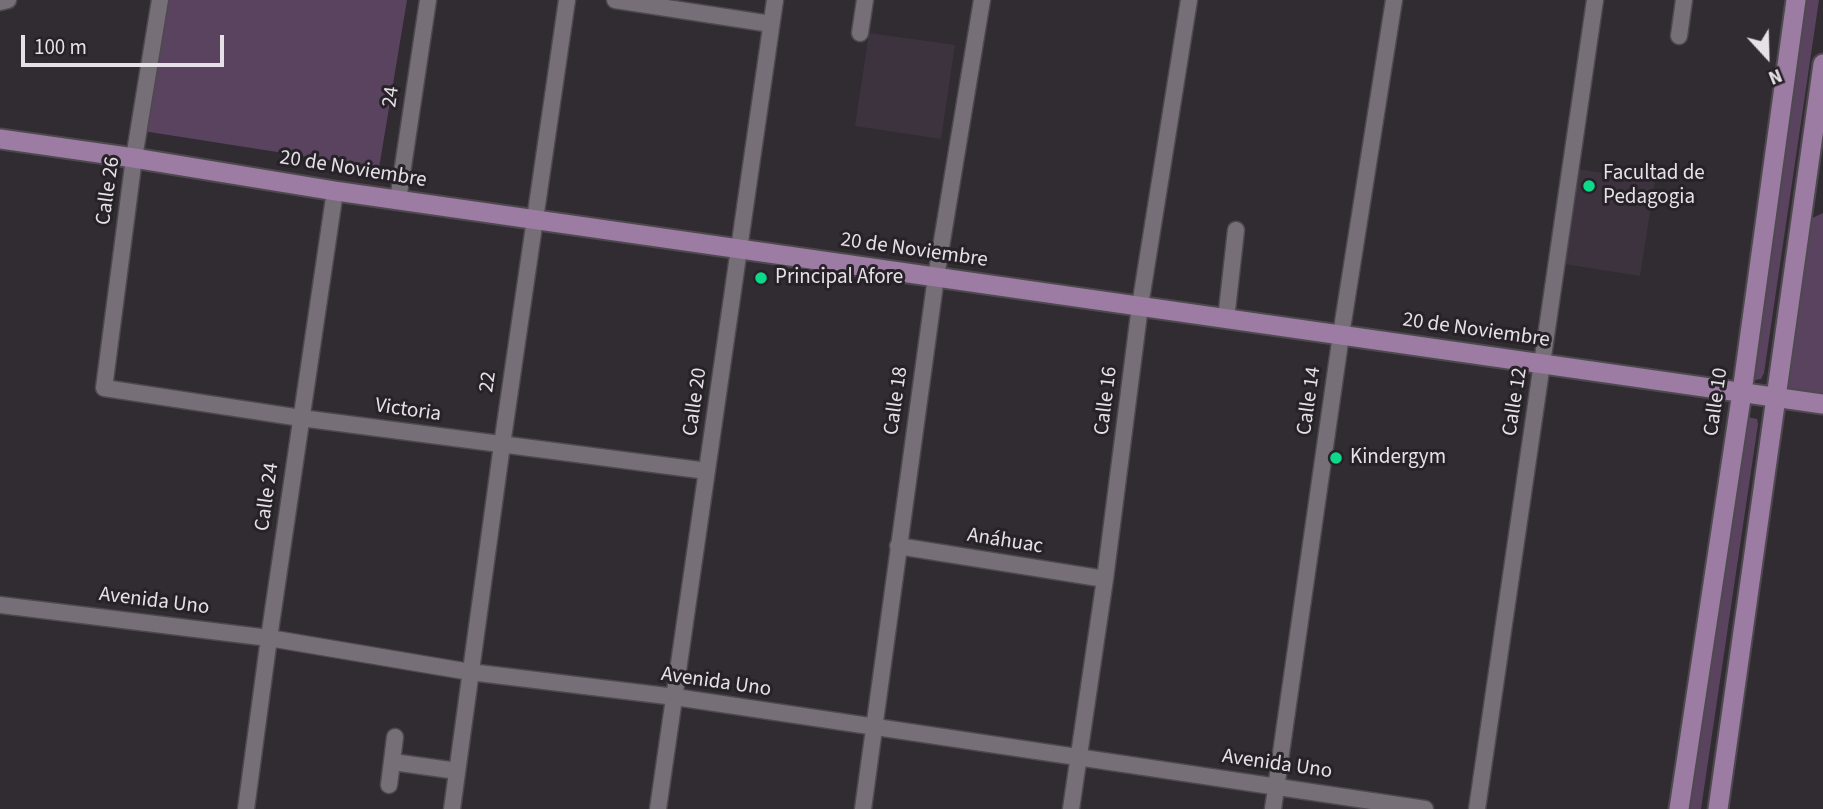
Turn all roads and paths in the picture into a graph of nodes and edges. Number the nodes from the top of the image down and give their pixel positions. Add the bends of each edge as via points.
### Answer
1 (8, 0) edge
2 (160, 0) edge
3 (428, 0) edge
4 (567, 0) edge
5 (615, 0) edge
6 (775, 0) edge
7 (865, 0) edge
8 (982, 0) edge
9 (1189, 0) edge
10 (1394, 0) edge
11 (1595, 0) edge
12 (1684, 0) edge
13 (1796, 0) edge
14 (0, 2) edge
15 (771, 24) junction
16 (860, 33) dead end
17 (1679, 36) dead end
18 (1823, 64) edge
19 (0, 139) edge
20 (134, 158) junction
21 (335, 191) junction
22 (398, 200) junction
23 (534, 220) junction
24 (1236, 230) dead end
25 (739, 249) junction
26 (936, 277) junction
27 (1140, 306) junction
28 (1226, 318) junction
29 (1341, 335) junction
30 (1543, 364) junction
31 (104, 388) joint
32 (1742, 392) junction
33 (1777, 397) junction
34 (1823, 404) edge
35 (302, 418) junction
36 (502, 445) junction
37 (707, 471) junction
38 (898, 546) junction
39 (1105, 579) junction
40 (0, 604) edge
41 (269, 638) junction
42 (470, 672) junction
43 (675, 697) junction
44 (873, 728) junction
45 (395, 737) dead end
46 (1079, 759) junction
47 (393, 762) junction
48 (457, 771) junction
49 (389, 785) dead end
50 (1277, 786) junction
51 (246, 809) edge
52 (452, 809) edge
53 (658, 809) edge
54 (863, 809) edge
55 (1072, 809) edge
56 (1273, 809) edge
57 (1425, 809) edge
58 (1476, 809) edge
59 (1679, 809) edge
60 (1718, 809) edge

1 - 14 street
2 - 20 street, Calle 26
3 - 22 street, 24
4 - 23 street, 22
5 - 15 street
6 - 15 street, Calle 20
7 - 16 street
8 - 26 street, Calle 18
9 - 27 street, Calle 16
10 - 29 street, Calle 14
11 - 30 street, Calle 12
12 - 17 street
13 - 32 main road, Calle 10
15 - 25 street, Calle 20
18 - 33 main road
19 - 20 main road, 20 de Noviembre
20 - 21 main road, 20 de Noviembre
20 - 31 street, Calle 26
21 - 22 main road, 20 de Noviembre
21 - 35 street, Calle 24
22 - 23 main road, 20 de Noviembre
23 - 25 main road, 20 de Noviembre
23 - 36 street, 22
24 - 28 street
25 - 26 main road, 20 de Noviembre
25 - 37 street, Calle 20
26 - 27 main road, 20 de Noviembre
26 - 38 street, Calle 18
27 - 28 main road, 20 de Noviembre
27 - 39 street, Calle 16
28 - 29 main road, 20 de Noviembre
29 - 30 main road, 20 de Noviembre
29 - 50 street, Calle 14
30 - 32 main road, 20 de Noviembre
30 - 58 street, Calle 12
31 - 35 street, Victoria
32 - 33 main road, 20 de Noviembre
32 - 59 main road, Calle 10
33 - 34 main road, 20 de Noviembre
33 - 60 main road
35 - 36 street, Victoria
35 - 41 street, Calle 24
36 - 37 street, Victoria
36 - 42 street, 22
37 - 43 street, Calle 20
38 - 39 street, Anáhuac
38 - 44 street, Calle 18
39 - 46 street, Calle 16
40 - 41 street, Avenida Uno
41 - 42 street, Avenida Uno
41 - 51 street, Calle 24
42 - 43 street, Avenida Uno
42 - 48 street, 22
43 - 44 street, Avenida Uno
43 - 53 street, Calle 20
44 - 46 street, Avenida Uno
44 - 54 street, Calle 18
45 - 47 street
46 - 50 street, Avenida Uno
46 - 55 street, Calle 16
47 - 48 street
47 - 49 street
48 - 52 street, 22
50 - 56 street, Calle 14
50 - 57 street, Avenida Uno

